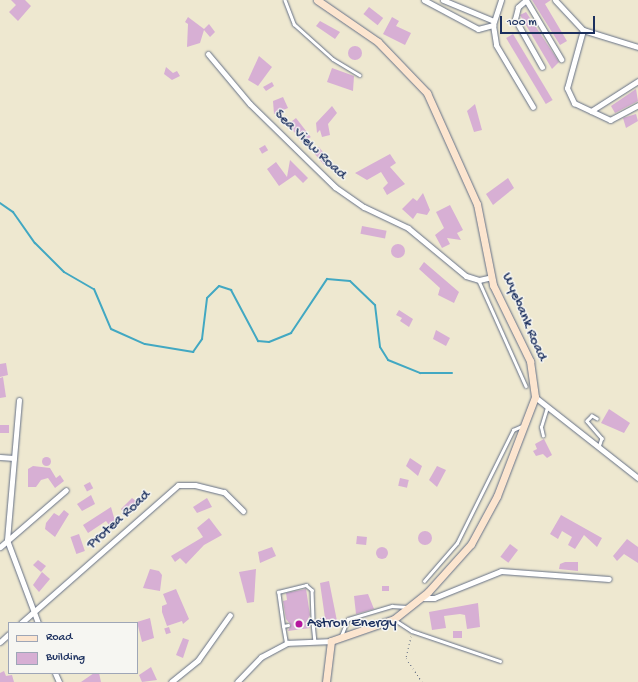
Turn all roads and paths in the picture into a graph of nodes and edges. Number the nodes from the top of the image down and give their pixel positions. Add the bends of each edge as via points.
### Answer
1 (285, 0) edge
2 (317, 0) edge
3 (424, 0) edge
4 (443, 0) edge
5 (502, 0) edge
6 (526, 0) edge
7 (555, 0) edge
8 (493, 23) junction
9 (583, 30) junction
10 (638, 46) edge
11 (638, 53) edge
12 (208, 54) dead end
13 (561, 59) dead end
14 (542, 67) dead end
15 (360, 75) dead end
16 (638, 81) edge
17 (638, 105) edge
18 (533, 107) dead end
19 (591, 111) junction
20 (492, 277) junction
21 (479, 280) junction
22 (526, 386) dead end
23 (535, 397) junction
24 (19, 400) dead end
25 (548, 405) junction
26 (597, 419) dead end
27 (527, 424) junction
28 (542, 436) dead end
29 (599, 447) junction
30 (0, 457) edge
31 (14, 458) junction
32 (638, 478) edge
33 (66, 490) dead end
34 (243, 511) dead end
35 (7, 540) junction
36 (0, 547) edge
37 (609, 579) dead end
38 (424, 581) dead end
39 (421, 598) junction
40 (409, 608) junction
41 (34, 612) junction
42 (230, 615) dead end
43 (394, 619) junction
44 (22, 622) edge
45 (38, 622) edge
46 (283, 626) junction
47 (288, 626) dead end
48 (412, 631) junction
49 (8, 635) edge
50 (341, 639) junction
51 (315, 641) junction
52 (331, 641) junction
53 (0, 642) edge
54 (287, 643) junction
55 (500, 660) dead end
56 (326, 680) edge
57 (171, 682) edge
58 (237, 682) edge
59 (422, 682) edge

1 - 15 lane via 294,24 329,56
2 - 20 main road, Wyebank Road via 378,42 427,93 477,204
3 - 8 street via 478,29
4 - 8 street
5 - 8 street
6 - 13 street
6 - 14 street via 518,7 515,19
7 - 9 street
8 - 18 street via 496,45
9 - 10 street
9 - 19 street via 567,88 574,103
10 - 11 street
12 - 21 street, Sea View Road via 250,104 330,183 364,207 408,228 466,276
16 - 19 street
17 - 19 street via 610,120
20 - 21 street
20 - 23 main road, Wyebank Road via 530,361
21 - 22 lane
23 - 25 street
23 - 27 main road, Wyebank Road
24 - 31 street
25 - 28 lane via 541,427
25 - 29 street
26 - 29 lane via 592,416 587,421 602,438
27 - 38 lane via 513,430 467,526
27 - 39 main road, Wyebank Road via 482,527 448,572
29 - 32 street
30 - 31 street
31 - 35 street
33 - 35 street
34 - 41 street, Protea Road via 224,492 195,485 178,485
35 - 36 street
35 - 41 street
37 - 39 street via 501,571 434,598
39 - 40 main road, Wyebank Road
40 - 43 main road, Wyebank Road
40 - 50 lane via 403,604 348,619
41 - 44 street, Protea Road
41 - 45 street
42 - 57 street via 198,660
43 - 48 lane
43 - 50 main road, Wyebank Road
46 - 47 lane
46 - 51 lane via 278,592 306,585 312,590 311,623
46 - 54 lane
48 - 55 lane
48 - 59 path via 406,658
49 - 53 street
50 - 52 main road, Wyebank Road
51 - 52 street
51 - 54 street
52 - 56 main road
54 - 58 street via 261,657

